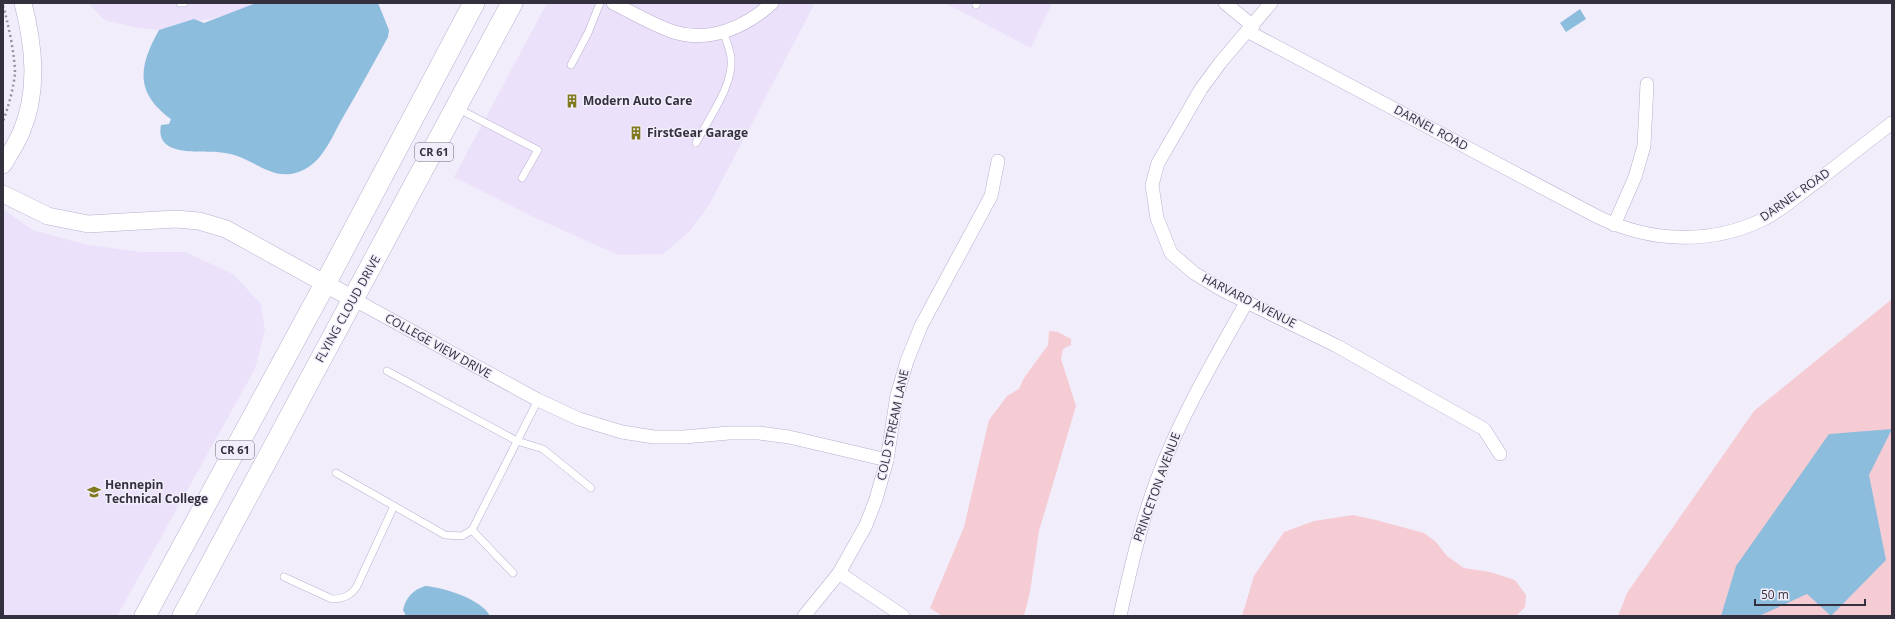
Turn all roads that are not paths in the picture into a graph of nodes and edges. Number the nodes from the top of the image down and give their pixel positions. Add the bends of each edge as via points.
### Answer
1 (22, 3) edge
2 (180, 3) edge
3 (184, 3) edge
4 (474, 3) edge
5 (512, 3) edge
6 (600, 3) edge
7 (613, 3) edge
8 (772, 3) edge
9 (1225, 3) edge
10 (1271, 3) edge
11 (1250, 28) junction
12 (724, 31) junction
13 (571, 65) dead end
14 (1647, 84) dead end
15 (457, 108) junction
16 (1892, 123) edge
17 (696, 142) dead end
18 (998, 161) dead end
19 (3, 165) edge
20 (522, 178) dead end
21 (3, 194) edge
22 (1614, 225) junction
23 (325, 284) junction
24 (353, 299) junction
25 (1247, 302) junction
26 (387, 371) dead end
27 (538, 400) junction
28 (517, 441) junction
29 (1500, 454) dead end
30 (887, 460) junction
31 (336, 473) dead end
32 (591, 488) dead end
33 (394, 506) junction
34 (472, 530) junction
35 (513, 573) dead end
36 (839, 573) junction
37 (284, 577) dead end
38 (145, 616) edge
39 (183, 616) edge
40 (804, 616) edge
41 (903, 616) edge
42 (1120, 616) edge

1 - 19 street via 28,25 34,82 21,134
2 - 3 lane
4 - 23 main road, CR 61
5 - 15 main road, FLYING CLOUD DRIVE / CR 61
6 - 13 lane
7 - 12 street via 676,32 703,36
8 - 12 street via 752,20
9 - 11 street, DARNEL ROAD
10 - 11 street
11 - 22 street, DARNEL ROAD
11 - 25 street, HARVARD AVENUE via 1220,63 1194,100 1158,163 1152,185 1157,218 1171,253 1194,273
12 - 17 lane via 731,58 731,73
14 - 22 street via 1644,146 1635,177
15 - 20 lane via 538,150
15 - 24 main road, FLYING CLOUD DRIVE / CR 61
16 - 22 street, DARNEL ROAD via 1791,201 1763,219 1730,232 1697,238 1664,238
18 - 30 street, COLD STREAM LANE via 992,196 921,326 907,361 897,395
21 - 23 street, COLLEGE VIEW DRIVE via 48,216 88,224 176,219 200,221 226,229
23 - 24 street, COLLEGE VIEW DRIVE
23 - 38 main road, CR 61
24 - 27 street, COLLEGE VIEW DRIVE
24 - 39 main road, FLYING CLOUD DRIVE / CR 61
25 - 29 street, HARVARD AVENUE via 1337,346 1484,429
25 - 42 street, PRINCETON AVENUE via 1188,407 1168,451 1134,552
26 - 28 lane
27 - 28 lane
27 - 30 street, COLLEGE VIEW DRIVE via 579,419 622,432 654,437 759,433 789,437
28 - 32 lane via 543,449
28 - 34 lane
30 - 36 street, COLD STREAM LANE via 866,524
31 - 33 lane
33 - 34 lane via 445,535 462,536
33 - 37 lane via 357,586 347,596 332,599
34 - 35 lane
36 - 40 street, COLD STREAM LANE
36 - 41 street

